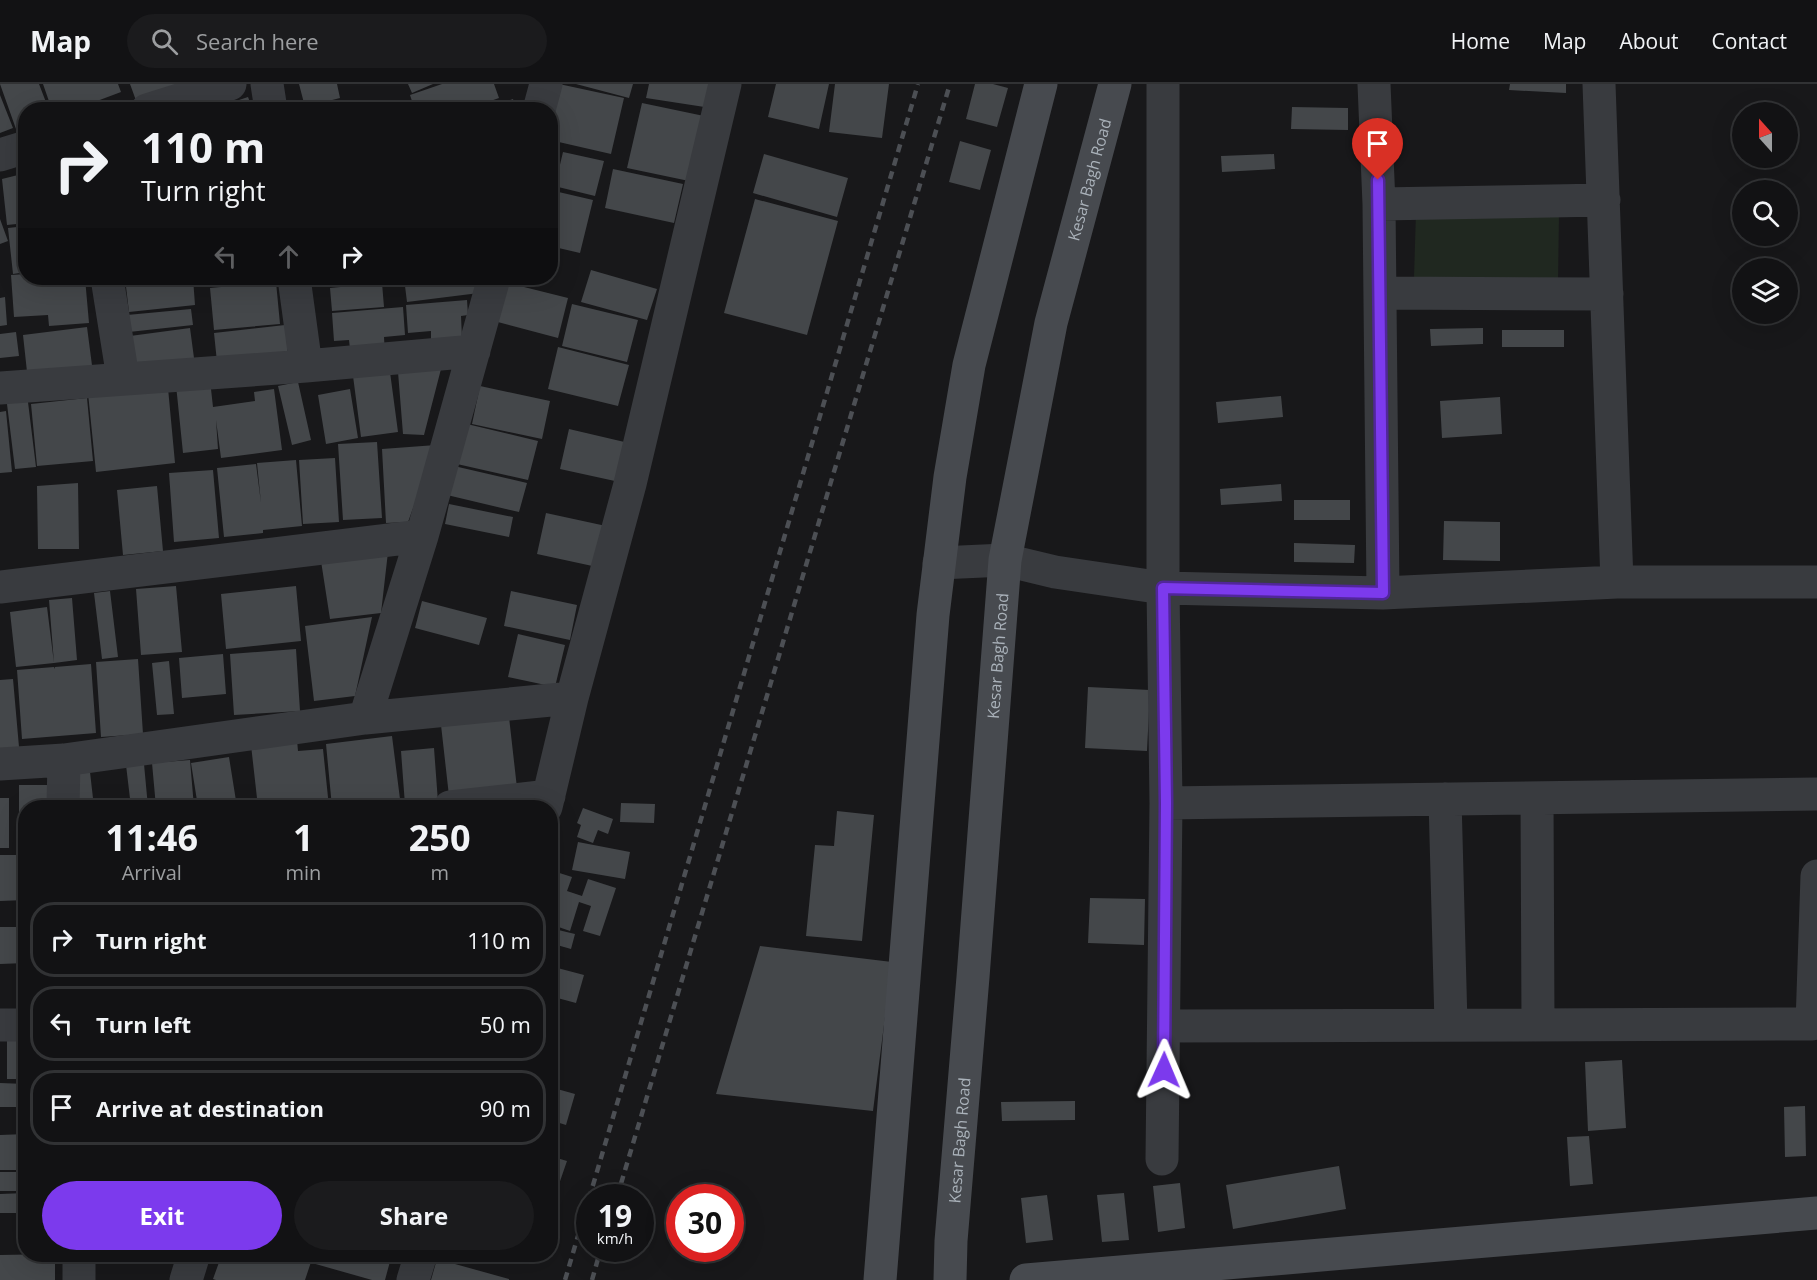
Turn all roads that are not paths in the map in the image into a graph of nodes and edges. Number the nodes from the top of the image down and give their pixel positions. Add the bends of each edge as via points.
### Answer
1 (230, 84) edge
2 (267, 84) edge
3 (546, 84) edge
4 (725, 84) edge
5 (1041, 84) edge
6 (1115, 84) edge
7 (1163, 84) edge
8 (1374, 84) edge
9 (1599, 84) edge
10 (173, 102) edge
11 (270, 102) edge
12 (541, 102) edge
13 (18, 149) edge
14 (0, 155) edge
15 (1604, 200) junction
16 (1379, 204) junction
17 (108, 285) edge
18 (295, 285) edge
19 (492, 285) edge
20 (1380, 293) junction
21 (1607, 294) junction
22 (474, 351) junction
23 (306, 366) junction
24 (123, 378) junction
25 (0, 388) edge
26 (422, 536) junction
27 (1005, 560) junction
28 (939, 563) junction
29 (1617, 582) junction
30 (1817, 582) edge
31 (0, 587) edge
32 (1163, 588) junction
33 (1383, 593) junction
34 (572, 698) junction
35 (365, 718) junction
36 (64, 760) junction
37 (0, 764) edge
38 (1817, 794) edge
39 (1537, 798) junction
40 (1445, 799) junction
41 (63, 800) edge
42 (547, 800) edge
43 (1166, 803) junction
44 (1817, 876) edge
45 (1451, 1024) junction
46 (1538, 1024) junction
47 (0, 1025) edge
48 (18, 1025) edge
49 (1165, 1026) junction
50 (1162, 1159) dead end
51 (1817, 1213) edge
52 (79, 1262) edge
53 (192, 1262) edge
54 (419, 1262) edge
55 (79, 1280) edge
56 (186, 1280) edge
57 (413, 1280) edge
58 (880, 1280) edge
59 (950, 1280) edge
60 (1026, 1280) edge

1 - 10 street
2 - 11 street
3 - 12 street
4 - 34 street via 630,484
5 - 28 main road via 969,365
6 - 27 main road, Kesar Bagh Road via 1051,323
7 - 32 street
8 - 16 street
9 - 15 street
13 - 14 street
15 - 16 street
15 - 21 street
16 - 20 street
17 - 24 street
18 - 23 street
19 - 22 street
20 - 21 street
20 - 33 street
21 - 29 street
22 - 23 street
22 - 26 street
23 - 24 street
24 - 25 street
26 - 31 street
26 - 35 street
27 - 28 street
27 - 32 street via 1055,572
27 - 59 main road, Kesar Bagh Road
28 - 58 main road
29 - 30 street
29 - 33 street
32 - 33 street
32 - 43 street
34 - 35 street
34 - 42 street
35 - 36 street
36 - 37 street
36 - 41 street
38 - 39 street
39 - 40 street
39 - 46 street
40 - 43 street
40 - 45 street
43 - 49 street
44 - 46 street via 1812,1024
45 - 46 street
45 - 49 street
47 - 48 street
49 - 50 street
51 - 60 main road
52 - 55 street
53 - 56 street
54 - 57 street

